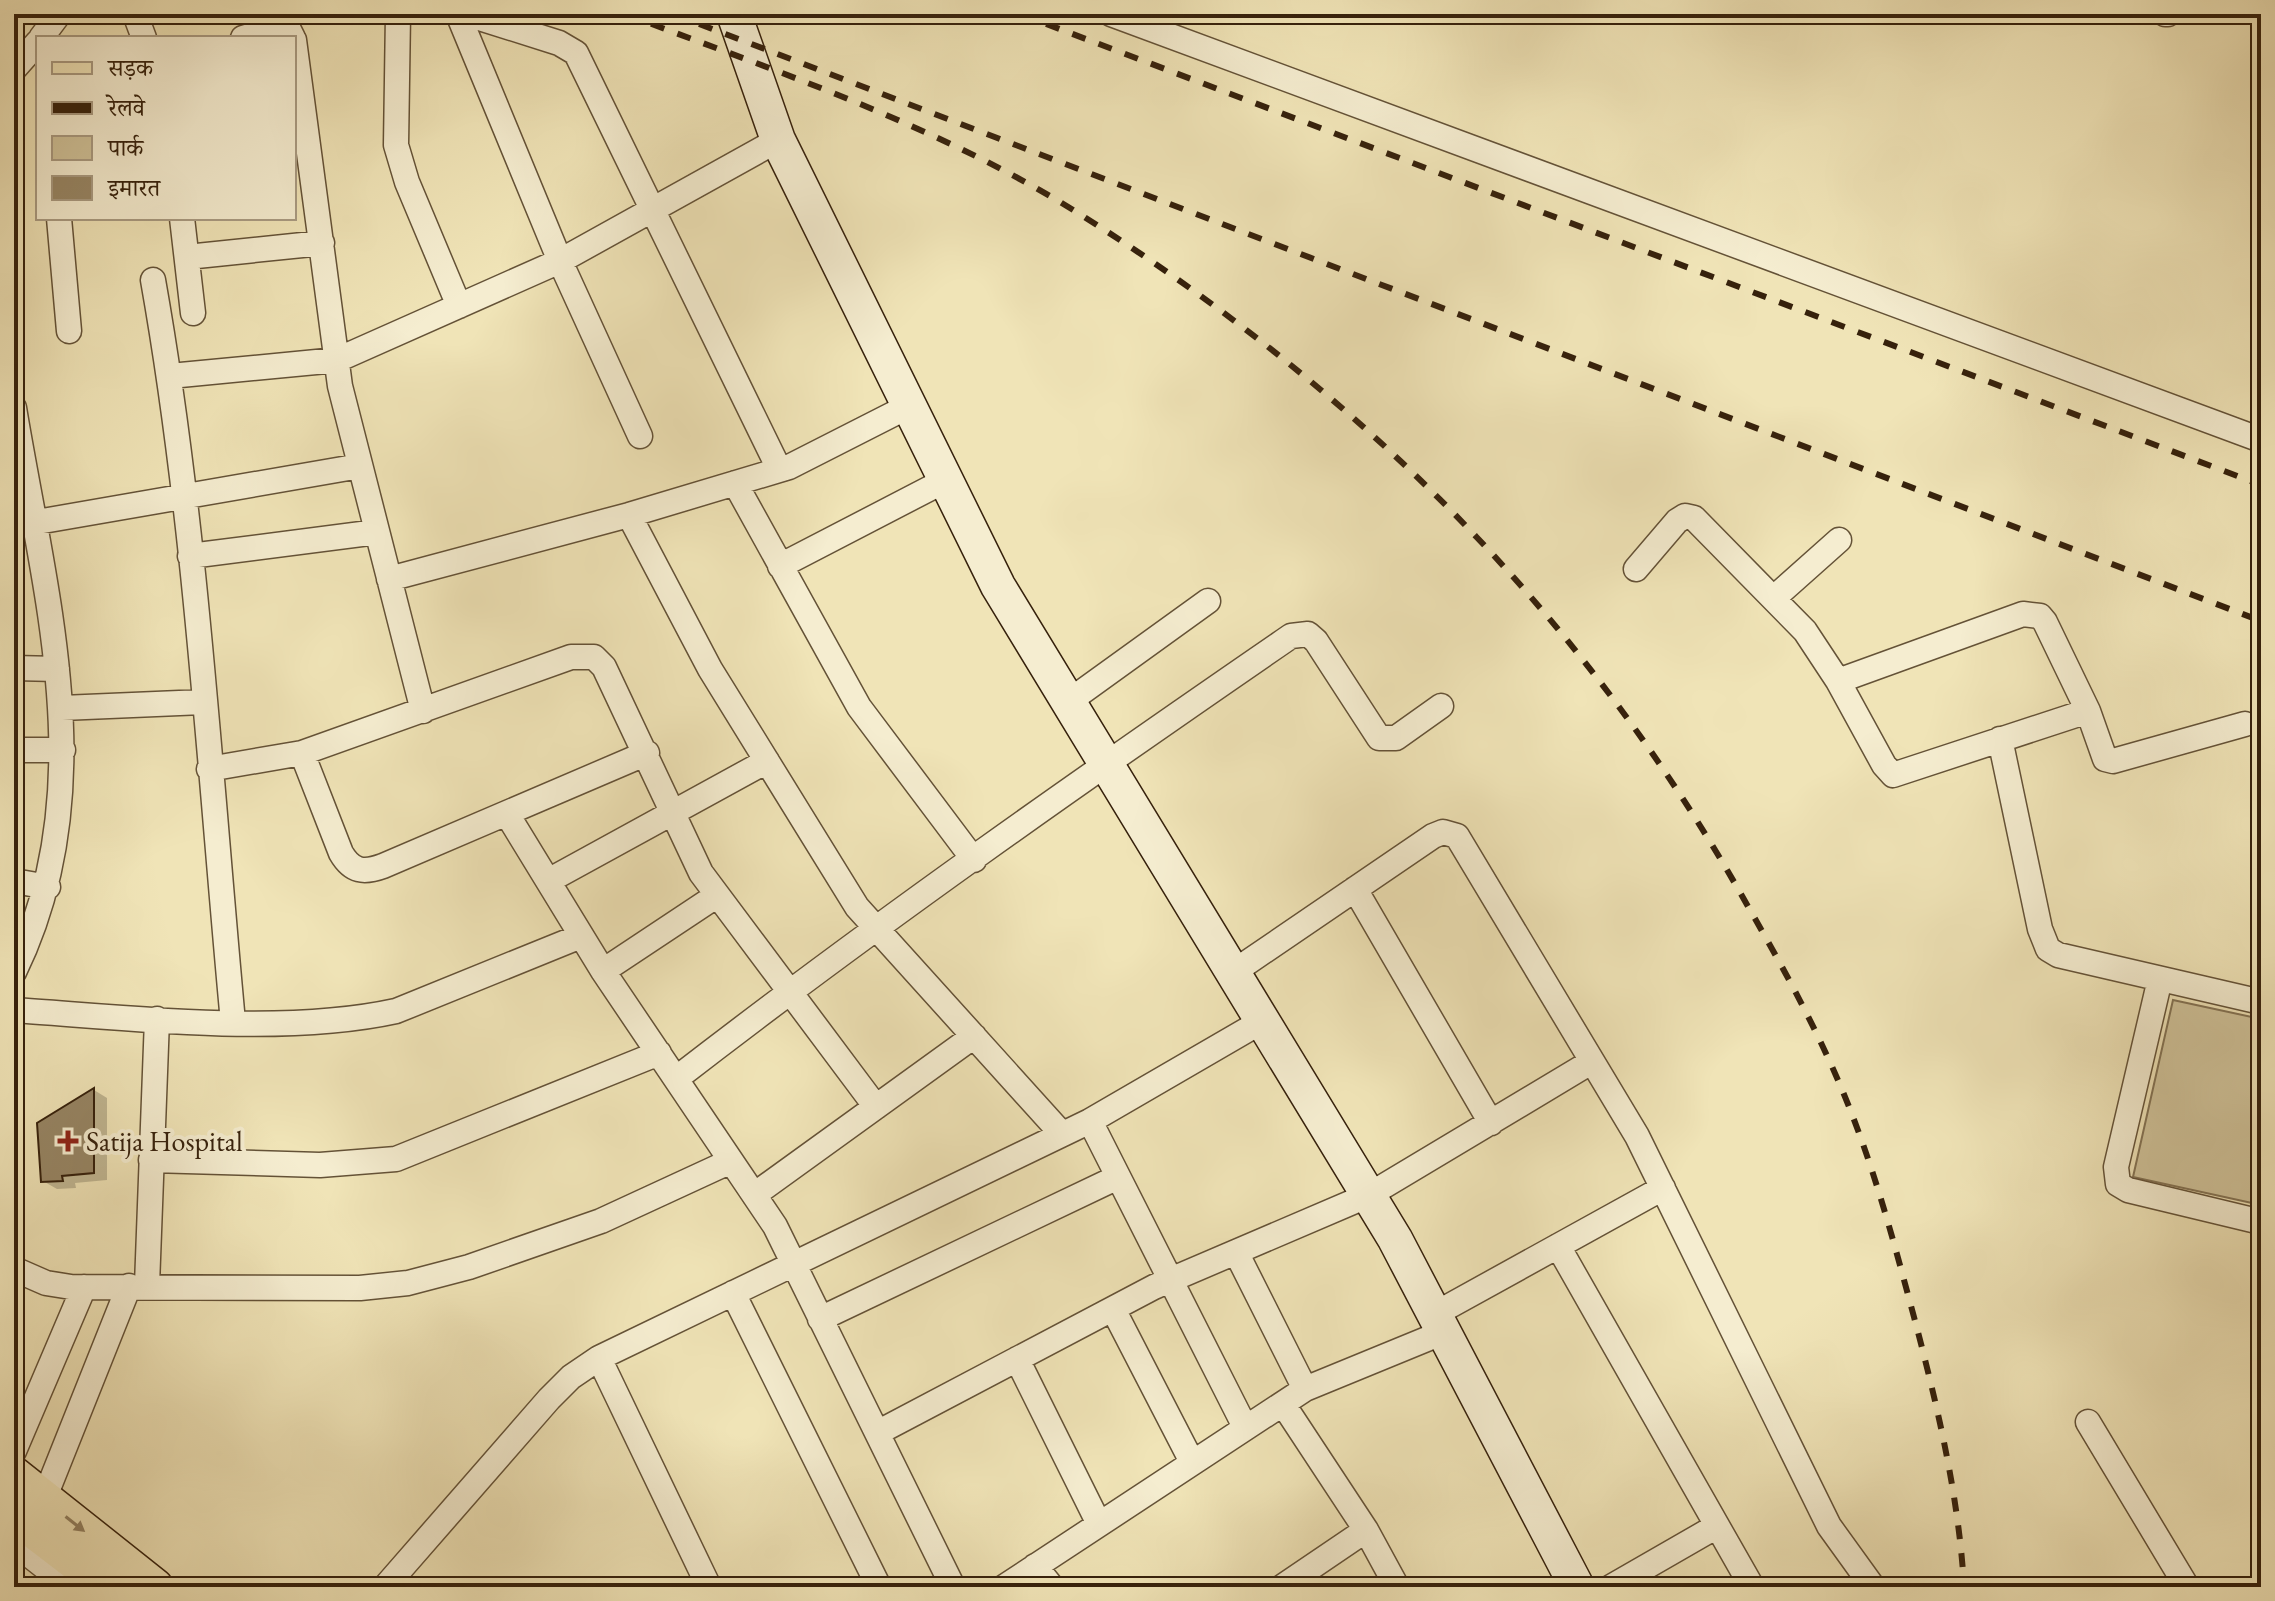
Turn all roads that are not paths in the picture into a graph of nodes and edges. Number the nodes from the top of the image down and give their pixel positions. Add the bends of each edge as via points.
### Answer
1 (59, 14) edge
2 (135, 14) edge
3 (398, 14) edge
4 (458, 14) edge
5 (467, 14) edge
6 (734, 14) edge
7 (1111, 14) edge
8 (43, 36) edge
9 (143, 36) edge
10 (250, 36) edge
11 (292, 36) edge
12 (36, 45) edge
13 (296, 54) edge
14 (14, 69) edge
15 (778, 140) junction
16 (655, 209) junction
17 (59, 220) edge
18 (182, 220) edge
19 (322, 243) junction
20 (187, 257) junction
21 (560, 261) junction
22 (153, 280) dead end
23 (459, 306) junction
24 (193, 313) dead end
25 (69, 331) dead end
26 (337, 360) junction
27 (170, 376) junction
28 (907, 407) junction
29 (14, 408) edge
30 (640, 436) dead end
31 (2261, 440) edge
32 (360, 466) junction
33 (779, 469) junction
34 (944, 481) junction
35 (735, 483) junction
36 (182, 496) junction
37 (629, 515) junction
38 (24, 526) edge
39 (377, 532) junction
40 (1839, 540) dead end
41 (190, 556) junction
42 (780, 566) junction
43 (1636, 569) dead end
44 (389, 579) junction
45 (1775, 597) junction
46 (1208, 601) dead end
47 (14, 668) edge
48 (57, 669) junction
49 (1838, 681) junction
50 (203, 702) junction
51 (1068, 702) junction
52 (1441, 706) dead end
53 (62, 708) junction
54 (423, 711) junction
55 (2088, 711) junction
56 (2245, 724) dead end
57 (2000, 739) junction
58 (14, 750) edge
59 (63, 750) junction
60 (302, 753) junction
61 (647, 753) junction
62 (767, 761) junction
63 (1106, 763) junction
64 (209, 769) junction
65 (673, 813) junction
66 (507, 814) junction
67 (974, 860) junction
68 (14, 881) edge
69 (548, 881) junction
70 (48, 887) junction
71 (1355, 889) junction
72 (716, 896) junction
73 (878, 930) junction
74 (581, 936) junction
75 (603, 971) junction
76 (1235, 971) junction
77 (14, 972) edge
78 (2160, 979) junction
79 (787, 993) junction
80 (2261, 1002) edge
81 (14, 1010) edge
82 (157, 1019) junction
83 (1264, 1020) junction
84 (233, 1022) junction
85 (974, 1036) junction
86 (659, 1053) junction
87 (1591, 1062) junction
88 (677, 1078) junction
89 (876, 1107) junction
90 (1090, 1121) junction
91 (1491, 1123) junction
92 (1062, 1134) junction
93 (151, 1160) junction
94 (731, 1161) junction
95 (1118, 1177) junction
96 (1663, 1188) junction
97 (754, 1195) junction
98 (1369, 1195) junction
99 (2261, 1222) edge
100 (1558, 1246) junction
101 (1236, 1252) junction
102 (793, 1264) junction
103 (14, 1269) edge
104 (1171, 1280) junction
105 (138, 1286) junction
106 (84, 1287) junction
107 (733, 1293) junction
108 (1113, 1309) junction
109 (820, 1319) junction
110 (1439, 1323) junction
111 (599, 1358) junction
112 (1017, 1359) junction
113 (1305, 1389) junction
114 (1283, 1404) junction
115 (2088, 1422) dead end
116 (1245, 1427) junction
117 (877, 1433) junction
118 (14, 1451) edge
119 (1192, 1462) junction
120 (14, 1475) edge
121 (29, 1507) edge
122 (1099, 1524) junction
123 (1717, 1526) junction
124 (1366, 1530) junction
125 (14, 1543) edge
126 (1035, 1566) junction
127 (70, 1587) edge
128 (108, 1587) edge
129 (155, 1587) edge
130 (385, 1587) edge
131 (709, 1587) edge
132 (879, 1587) edge
133 (953, 1587) edge
134 (1004, 1587) edge
135 (1052, 1587) edge
136 (1282, 1587) edge
137 (1397, 1587) edge
138 (1577, 1587) edge
139 (1611, 1587) edge
140 (1752, 1587) edge
141 (1873, 1587) edge
142 (2187, 1587) edge

1 - 8 street
2 - 9 street
3 - 23 street via 396,145
4 - 21 street
5 - 16 street via 576,53
6 - 15 street
7 - 31 street
10 - 11 street via 282,26
12 - 14 street
13 - 19 street
15 - 16 street
15 - 28 street
16 - 21 street
16 - 33 street
17 - 25 street
18 - 20 street
19 - 20 street
19 - 26 street
20 - 24 street
21 - 23 street
21 - 30 street
22 - 27 street
23 - 26 street
26 - 27 street
26 - 32 street
27 - 36 street
28 - 33 street
28 - 34 street
29 - 38 street
32 - 36 street
32 - 39 street
33 - 35 street
34 - 42 street
34 - 51 street via 998,586
35 - 37 street
35 - 42 street
36 - 38 street
36 - 41 street
37 - 44 street
37 - 62 street via 710,669
38 - 48 street
39 - 41 street
39 - 44 street
40 - 45 street
41 - 50 street
42 - 67 street via 859,707
43 - 45 street via 1685,516 1694,518
44 - 54 street
45 - 49 street
46 - 51 street
47 - 48 street
48 - 53 street
49 - 55 street via 2033,614 2045,622
49 - 57 street via 1893,775
50 - 53 street
50 - 64 street
51 - 63 street
52 - 63 street via 1396,738 1379,738 1316,641 1299,633
53 - 59 street
54 - 60 street
54 - 61 street via 571,657 594,657
55 - 56 street via 2101,753 2113,761
55 - 57 street
57 - 78 street via 2048,949
58 - 59 street
59 - 70 street via 61,816
60 - 64 street
60 - 66 street via 341,853 348,866 359,871
61 - 65 street
61 - 66 street
62 - 65 street
62 - 73 street via 857,907
63 - 67 street
63 - 76 street
64 - 84 street
65 - 69 street
65 - 72 street
66 - 69 street
67 - 73 street
68 - 70 street
69 - 74 street
70 - 77 street
71 - 76 street
71 - 87 street via 1433,836 1457,836
71 - 91 street
72 - 75 street
72 - 79 street
73 - 79 street
73 - 85 street
74 - 75 street
74 - 84 street via 396,1011 337,1020
75 - 86 street
76 - 83 street
78 - 80 street
78 - 99 street via 2116,1167 2118,1184
79 - 88 street
79 - 89 street
81 - 82 street
82 - 84 street
82 - 93 street
83 - 90 street
83 - 98 street
85 - 89 street
85 - 92 street
86 - 88 street
86 - 93 street via 396,1159 320,1165
87 - 91 street
87 - 96 street
88 - 94 street
89 - 97 street
90 - 92 street
90 - 95 street
91 - 98 street
92 - 102 street
93 - 105 street
94 - 97 street
94 - 105 street via 601,1221 408,1283 360,1288
95 - 104 street
95 - 109 street
96 - 100 street
96 - 141 street via 1829,1526
97 - 102 street
98 - 101 street
98 - 110 street
100 - 110 street
100 - 123 street
101 - 104 street
101 - 113 street
102 - 107 street
102 - 109 street
103 - 106 street via 46,1283
104 - 108 street
104 - 116 street
105 - 106 street
105 - 121 street
106 - 118 street
107 - 111 street
107 - 132 street
108 - 112 street
108 - 119 street
109 - 117 street
110 - 113 street
110 - 138 street
111 - 130 street via 549,1399
111 - 131 street
112 - 117 street
112 - 122 street
113 - 114 street
114 - 116 street
114 - 124 street
115 - 142 street
116 - 119 street
117 - 133 street
119 - 122 street
120 - 121 main road
121 - 128 main road
121 -> 129 main road
122 - 126 street
123 - 139 street
123 - 140 street
124 - 136 street
124 - 137 street
125 - 127 street
126 - 134 street
126 - 135 street

